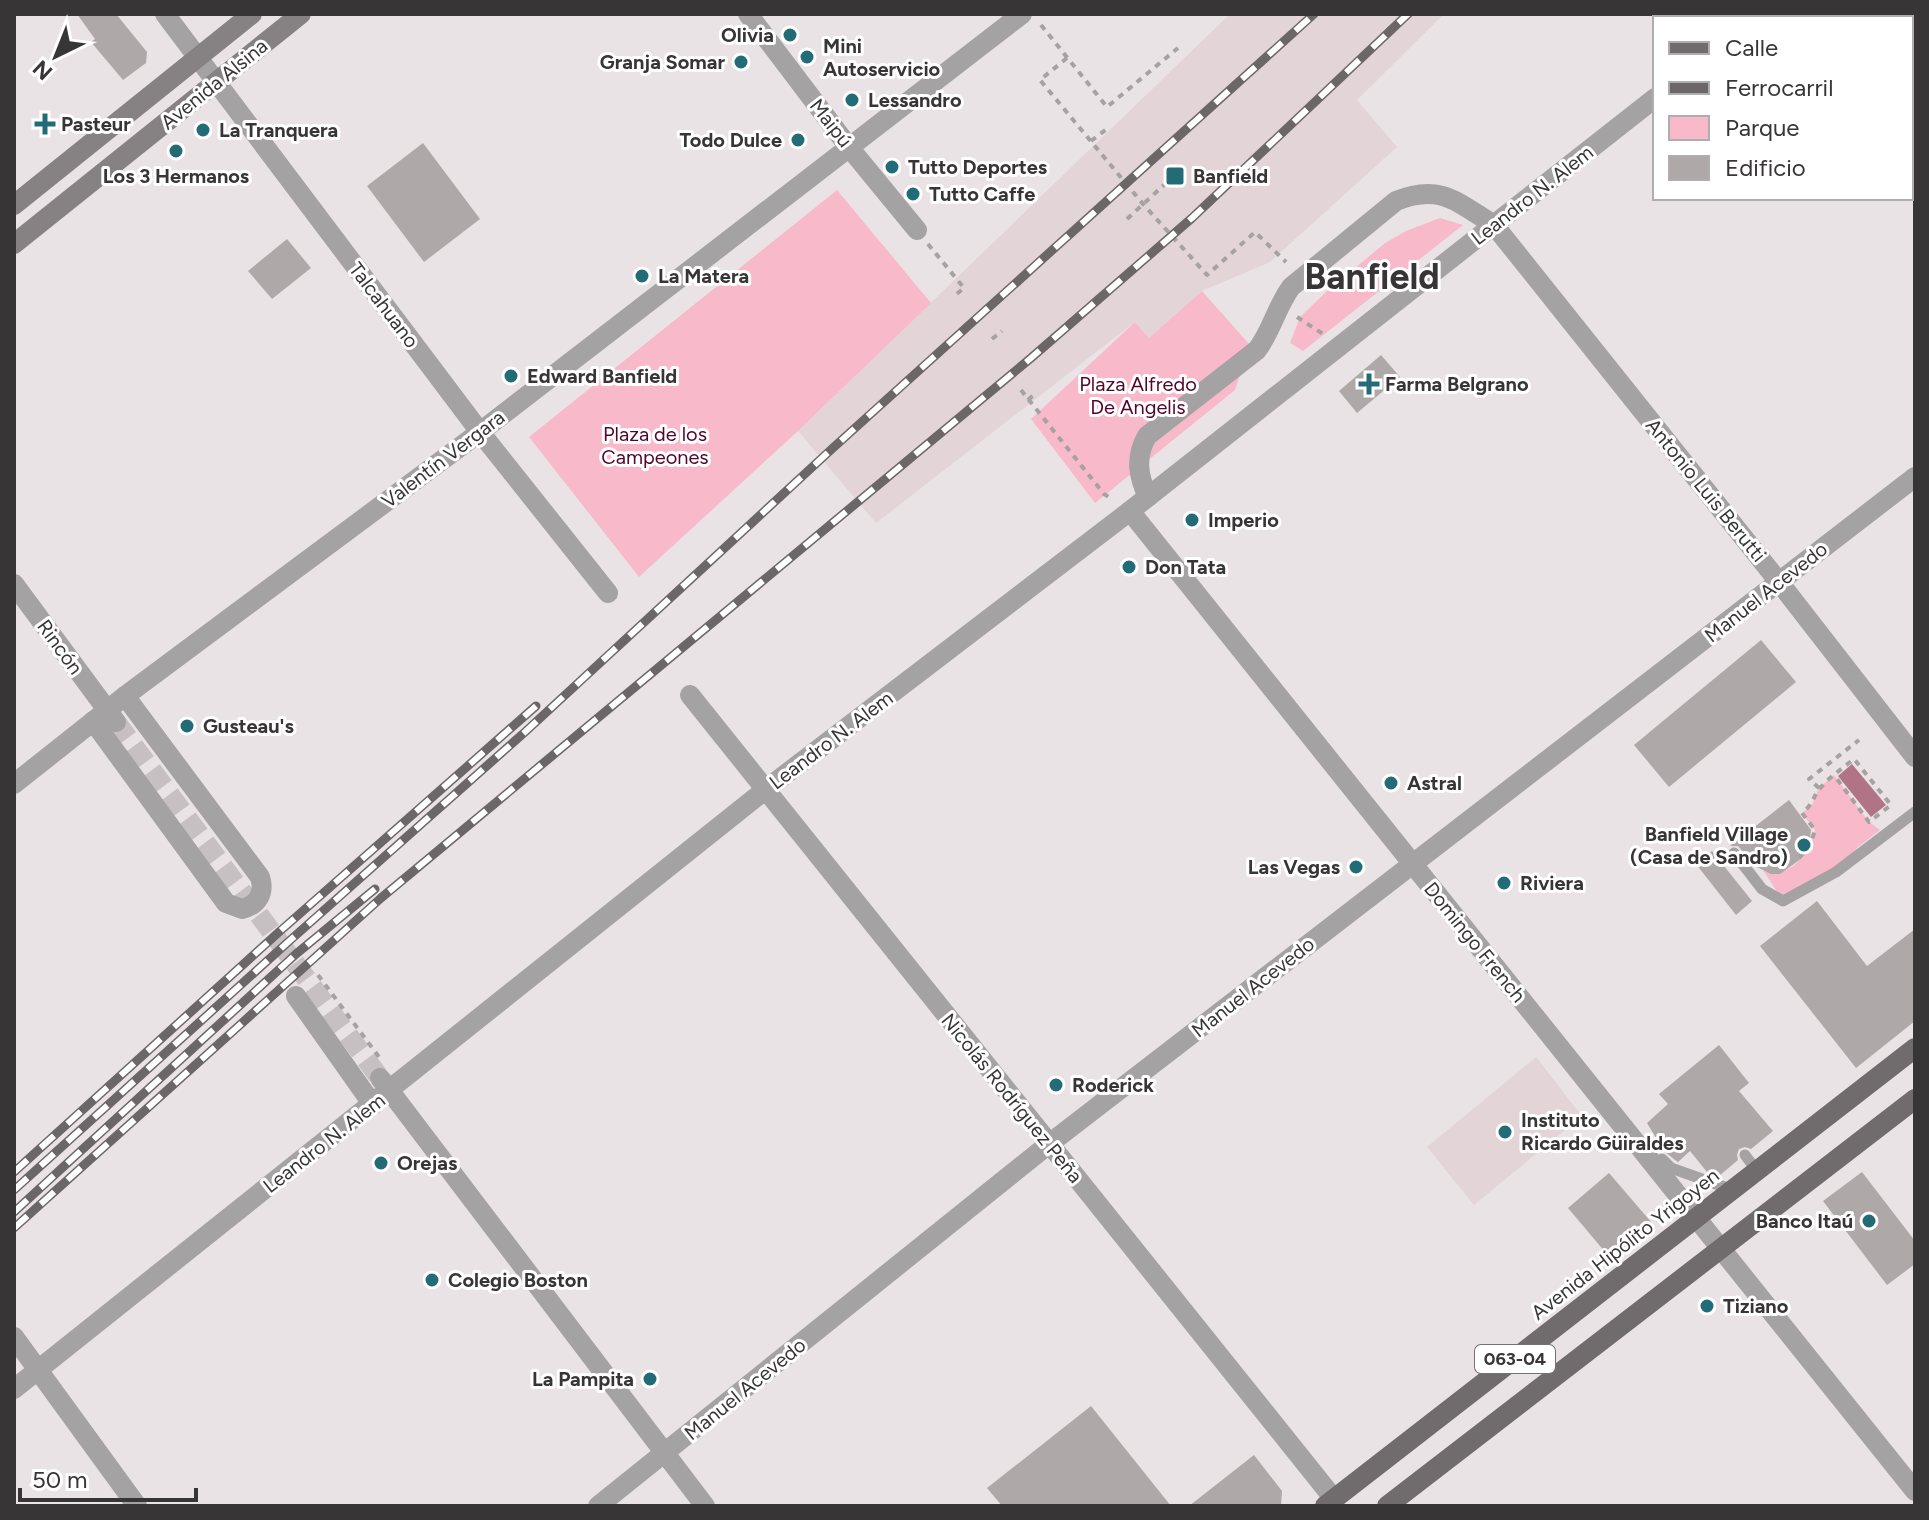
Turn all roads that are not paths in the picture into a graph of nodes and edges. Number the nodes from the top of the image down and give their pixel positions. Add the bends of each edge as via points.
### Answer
1 (165, 14) edge
2 (252, 14) edge
3 (301, 14) edge
4 (748, 14) edge
5 (1022, 14) edge
6 (198, 57) junction
7 (216, 82) junction
8 (1653, 100) edge
9 (848, 146) junction
10 (14, 205) edge
11 (1494, 225) junction
12 (917, 230) road end
13 (14, 244) edge
14 (480, 432) junction
15 (1915, 477) edge
16 (1148, 497) junction
17 (1130, 511) junction
18 (1779, 582) junction
19 (14, 584) edge
20 (608, 593) dead end
21 (690, 695) dead end
22 (125, 696) junction
23 (105, 718) junction
24 (1915, 757) edge
25 (14, 784) edge
26 (765, 790) junction
27 (1915, 812) edge
28 (1734, 853) dead end
29 (1413, 865) junction
30 (296, 996) dead end
31 (1915, 1048) edge
32 (381, 1083) junction
33 (1915, 1099) edge
34 (1049, 1144) junction
35 (1661, 1160) junction
36 (1733, 1190) junction
37 (1697, 1218) junction
38 (1722, 1250) junction
39 (14, 1337) edge
40 (39, 1369) junction
41 (14, 1389) edge
42 (666, 1453) junction
43 (1915, 1491) edge
44 (1330, 1503) edge
45 (137, 1506) edge
46 (598, 1506) edge
47 (705, 1506) edge
48 (1387, 1506) edge

1 - 6 street, Talcahuano
2 - 6 main road, Avenida Alsina
3 - 7 main road, Avenida Alsina
4 - 9 street, Maipú
5 - 9 street, Valentín Vergara
6 - 7 street, Talcahuano
6 - 10 main road, Avenida Alsina
7 - 13 main road, Avenida Alsina
7 - 14 street, Talcahuano
8 - 11 street, Leandro N. Alem
9 - 12 street, Maipú
9 - 14 street, Valentín Vergara
11 - 16 street, Leandro N. Alem
11 - 16 street, Antonio Luis Berutti via 1452,199 1431,193 1396,201 1291,287 1257,350 1147,436 1138,452
11 - 18 street, Antonio Luis Berutti
14 - 20 street, Talcahuano
14 - 22 street, Valentín Vergara
15 - 18 street, Manuel Acevedo
16 - 17 street, Leandro N. Alem
17 - 26 street, Leandro N. Alem
17 - 29 street, Domingo French
18 - 24 street, Antonio Luis Berutti
18 - 29 street, Manuel Acevedo
19 - 23 street, Rincón
21 - 26 street, Nicolás Rodríguez Peña
22 - 23 street, Valentín Vergara
22 - 23 street, Rincón via 260,877 262,892 255,904 242,909 226,903
23 - 25 street, Valentín Vergara
26 - 32 street, Leandro N. Alem
26 - 34 street, Nicolás Rodríguez Peña
27 - 28 lane via 1836,872 1783,901 1762,889
29 - 34 street, Manuel Acevedo
29 - 35 street, Domingo French
30 - 32 street
31 - 36 main road, Avenida Hipólito Yrigoyen / 063-04 via 1751,1163
32 - 40 street, Leandro N. Alem
32 - 42 street
33 - 38 main road, 063-04
34 - 42 street, Manuel Acevedo
34 - 44 street, Nicolás Rodríguez Peña
35 - 36 lane
35 - 37 street, Domingo French
36 - 37 main road, Avenida Hipólito Yrigoyen / 063-04
37 - 38 street, Domingo French
37 - 44 main road, Avenida Hipólito Yrigoyen / 063-04
38 - 43 street, Domingo French
38 - 48 main road, 063-04
39 - 40 street
40 - 41 street, Leandro N. Alem
40 - 45 street
42 - 46 street, Manuel Acevedo
42 - 47 street

